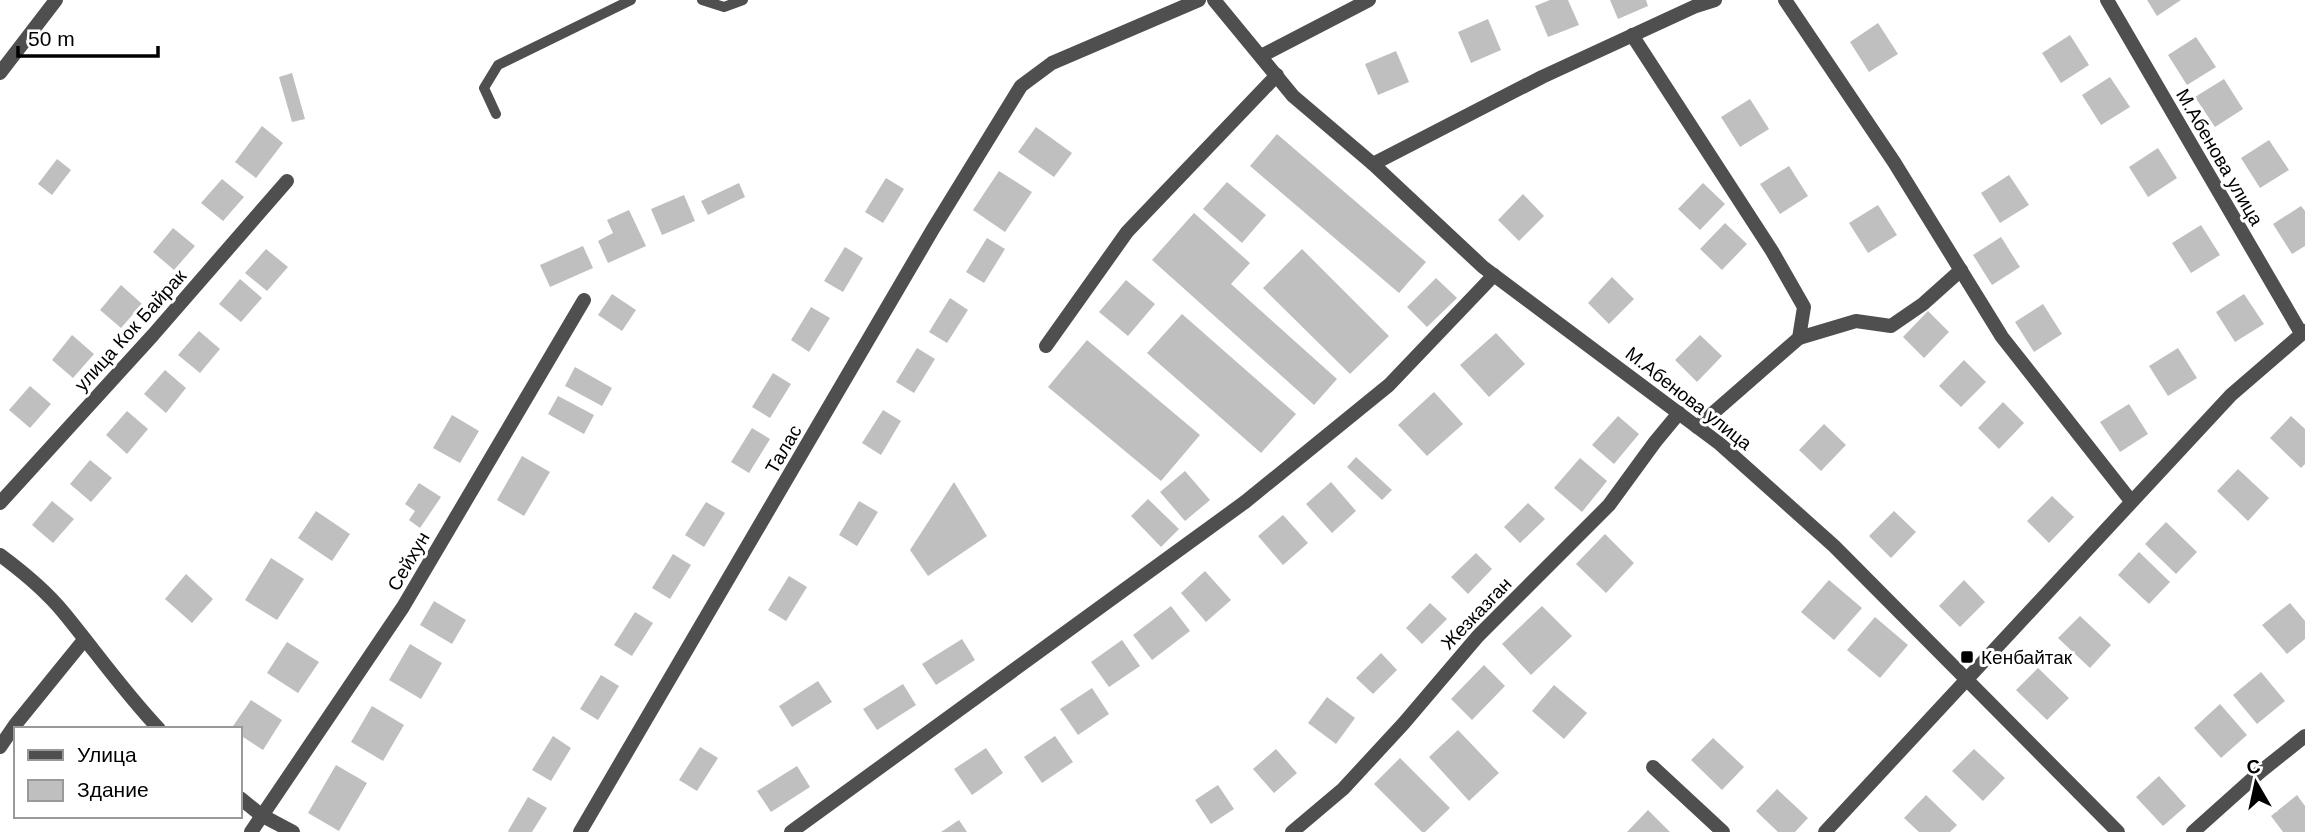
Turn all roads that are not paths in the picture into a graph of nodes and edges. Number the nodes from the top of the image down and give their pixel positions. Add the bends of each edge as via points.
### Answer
1 (56, 0) edge
2 (631, 0) edge
3 (702, 0) edge
4 (743, 0) edge
5 (1199, 0) edge
6 (1214, 0) edge
7 (1369, 0) edge
8 (1715, 0) edge
9 (1785, 0) edge
10 (2107, 0) edge
11 (1632, 36) junction
12 (1261, 56) junction
13 (0, 73) edge
14 (1276, 75) junction
15 (496, 114) dead end
16 (1373, 164) junction
17 (287, 181) dead end
18 (1961, 270) junction
19 (1494, 275) junction
20 (584, 300) dead end
21 (2303, 332) edge
22 (1799, 338) junction
23 (1046, 346) dead end
24 (1679, 413) junction
25 (1697, 427) junction
26 (2131, 501) junction
27 (0, 503) edge
28 (0, 555) edge
29 (84, 640) junction
30 (1967, 679) junction
31 (157, 727) edge
32 (2305, 736) edge
33 (0, 747) edge
34 (1653, 767) dead end
35 (242, 800) edge
36 (261, 815) junction
37 (251, 832) edge
38 (293, 832) edge
39 (580, 832) edge
40 (790, 832) edge
41 (1292, 832) edge
42 (1723, 832) edge
43 (1825, 832) edge
44 (2118, 832) edge
45 (2193, 832) edge

1 - 13 street
2 - 15 lane via 498,65 484,88
3 - 4 lane via 724,7
5 - 39 street, Талас via 1052,63 1021,86
6 - 12 street, М.Абенова улица
7 - 12 street
8 - 11 street
9 - 18 street
10 - 21 street, М.Абенова улица
11 - 16 street
11 - 22 street via 1773,251 1804,307
12 - 14 street, М.Абенова улица
14 - 16 street, М.Абенова улица via 1293,96
14 - 23 street via 1127,232
16 - 19 street, М.Абенова улица
17 - 27 street, улица Кок Байрак
18 - 22 street via 1891,326 1856,321
18 - 26 street via 2002,337
19 - 24 street, М.Абенова улица
19 - 40 street via 1389,385 1244,502
20 - 36 street, Сейхун via 403,607
21 - 26 street, М.Абенова улица via 2231,395
22 - 25 street
24 - 25 street, М.Абенова улица
24 - 41 street, Жезказган via 1609,505 1478,636 1343,789
25 - 30 street, М.Абенова улица via 1834,546
26 - 30 street, М.Абенова улица
28 - 29 street via 63,612
29 - 31 street
29 - 33 street
30 - 43 street
30 - 44 street, М.Абенова улица
32 - 45 street
34 - 42 street
35 - 36 street
36 - 37 street, Сейхун
36 - 38 street

